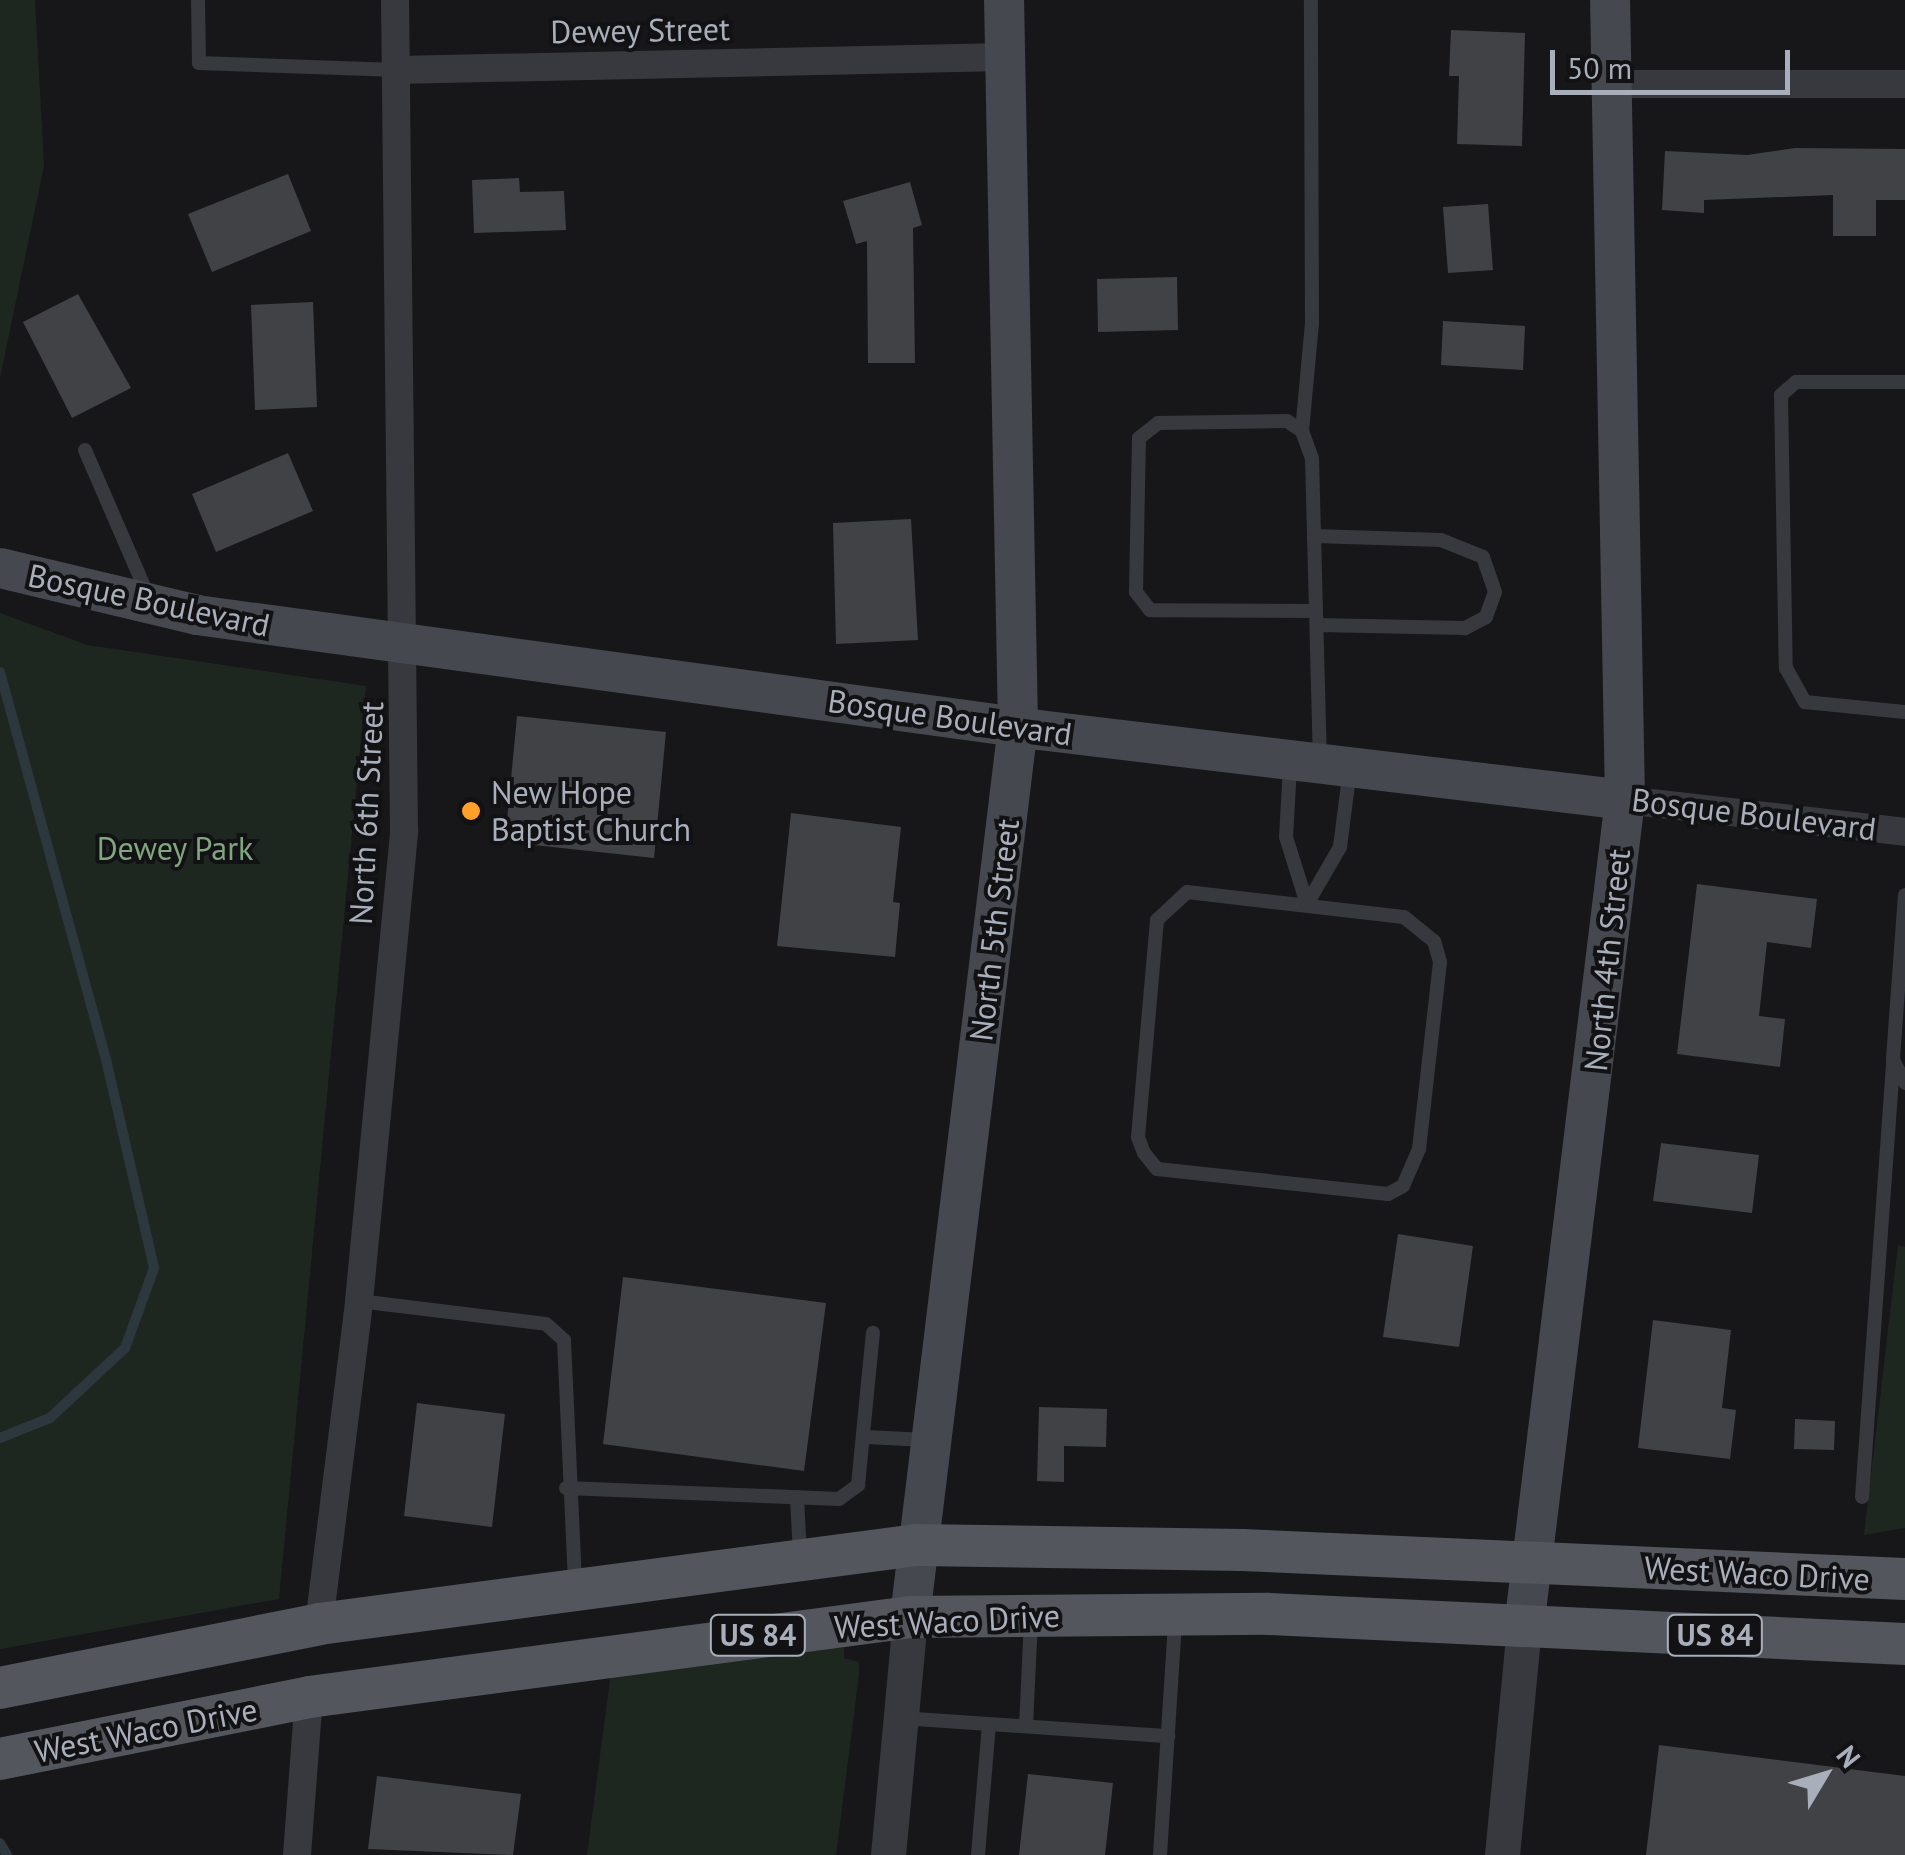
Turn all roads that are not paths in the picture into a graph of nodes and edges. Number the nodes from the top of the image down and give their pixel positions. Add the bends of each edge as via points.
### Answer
1 (198, 0) edge
2 (396, 0) edge
3 (1004, 0) edge
4 (1311, 0) edge
5 (1610, 0) edge
6 (1005, 57) junction
7 (397, 70) junction
8 (1612, 84) junction
9 (1905, 84) edge
10 (1905, 382) edge
11 (1302, 431) junction
12 (85, 450) dead end
13 (1314, 536) junction
14 (0, 568) edge
15 (152, 603) junction
16 (1316, 618) junction
17 (406, 644) junction
18 (1905, 712) edge
19 (1018, 726) junction
20 (1320, 763) junction
21 (1625, 800) junction
22 (1905, 832) edge
23 (1905, 895) edge
24 (1307, 904) junction
25 (1893, 1060) junction
26 (1905, 1083) edge
27 (359, 1301) junction
28 (873, 1333) dead end
29 (867, 1438) junction
30 (931, 1441) junction
31 (566, 1488) junction
32 (797, 1497) junction
33 (1862, 1497) dead end
34 (918, 1545) junction
35 (800, 1559) junction
36 (1531, 1563) junction
37 (1905, 1579) edge
38 (575, 1586) junction
39 (1031, 1614) junction
40 (1176, 1614) junction
41 (910, 1617) junction
42 (319, 1624) junction
43 (1524, 1627) junction
44 (1905, 1644) edge
45 (0, 1688) edge
46 (309, 1697) junction
47 (901, 1718) junction
48 (990, 1724) junction
49 (1026, 1726) junction
50 (1168, 1736) junction
51 (0, 1760) edge
52 (298, 1855) edge
53 (888, 1855) edge
54 (978, 1855) edge
55 (1160, 1855) edge
56 (1502, 1855) edge

1 - 7 lane via 199,63
2 - 7 street, North 6th Street
3 - 6 main road, North 5th Street
4 - 11 lane via 1312,323
5 - 8 main road, North 4th Street
6 - 7 street, Dewey Street
6 - 19 main road, North 5th Street
7 - 17 street, North 6th Street
8 - 9 street
8 - 21 main road, North 4th Street
10 - 18 lane via 1796,382 1781,394 1786,668 1805,702
11 - 13 lane via 1312,458
11 - 16 lane via 1286,421 1158,423 1139,438 1136,592 1150,610
12 - 15 lane
13 - 16 lane
13 - 16 lane via 1441,540 1483,557 1495,592 1486,617 1465,628
14 - 15 main road, Bosque Boulevard
15 - 17 main road, Bosque Boulevard
16 - 20 lane
17 - 19 main road, Bosque Boulevard
17 - 27 street, North 6th Street via 404,830
19 - 20 main road, Bosque Boulevard
19 - 30 main road, North 5th Street
20 - 21 main road, Bosque Boulevard
20 - 24 lane via 1286,837
20 - 24 lane via 1340,846
21 - 22 street, Bosque Boulevard
21 - 36 main road, North 4th Street
23 - 25 lane
24 - 24 lane via 1187,892 1157,920 1138,1137 1157,1168 1388,1194 1413,1171 1440,962 1434,940 1404,917
25 - 26 lane
25 - 33 lane
27 - 31 lane via 546,1324 564,1340
27 - 42 street, North 6th Street
28 - 29 lane
29 - 30 lane
29 - 32 lane via 858,1486 839,1500
30 - 34 main road, North 5th Street
31 - 32 lane
31 - 38 lane
32 - 35 lane
34 - 35 main road, West Waco Drive / US 84
34 - 36 main road, West Waco Drive / US 84
34 - 41 main road, North 5th Street
35 - 38 main road, West Waco Drive / US 84
36 - 37 main road, West Waco Drive / US 84
36 - 43 main road, North 4th Street
38 - 42 main road, West Waco Drive / US 84
39 - 40 main road, West Waco Drive / US 84
39 - 41 main road, West Waco Drive / US 84
39 - 49 lane
40 - 43 main road, West Waco Drive / US 84
40 - 50 lane
41 - 46 main road, West Waco Drive / US 84
41 - 47 street, North 5th Street
42 - 45 main road, West Waco Drive / US 84
43 - 44 main road, West Waco Drive / US 84
43 - 56 street, North 4th Street
46 - 51 main road, West Waco Drive / US 84
46 - 52 street
47 - 48 lane
47 - 53 street, North 5th Street
48 - 49 lane
48 - 54 lane
49 - 50 lane
50 - 55 lane

